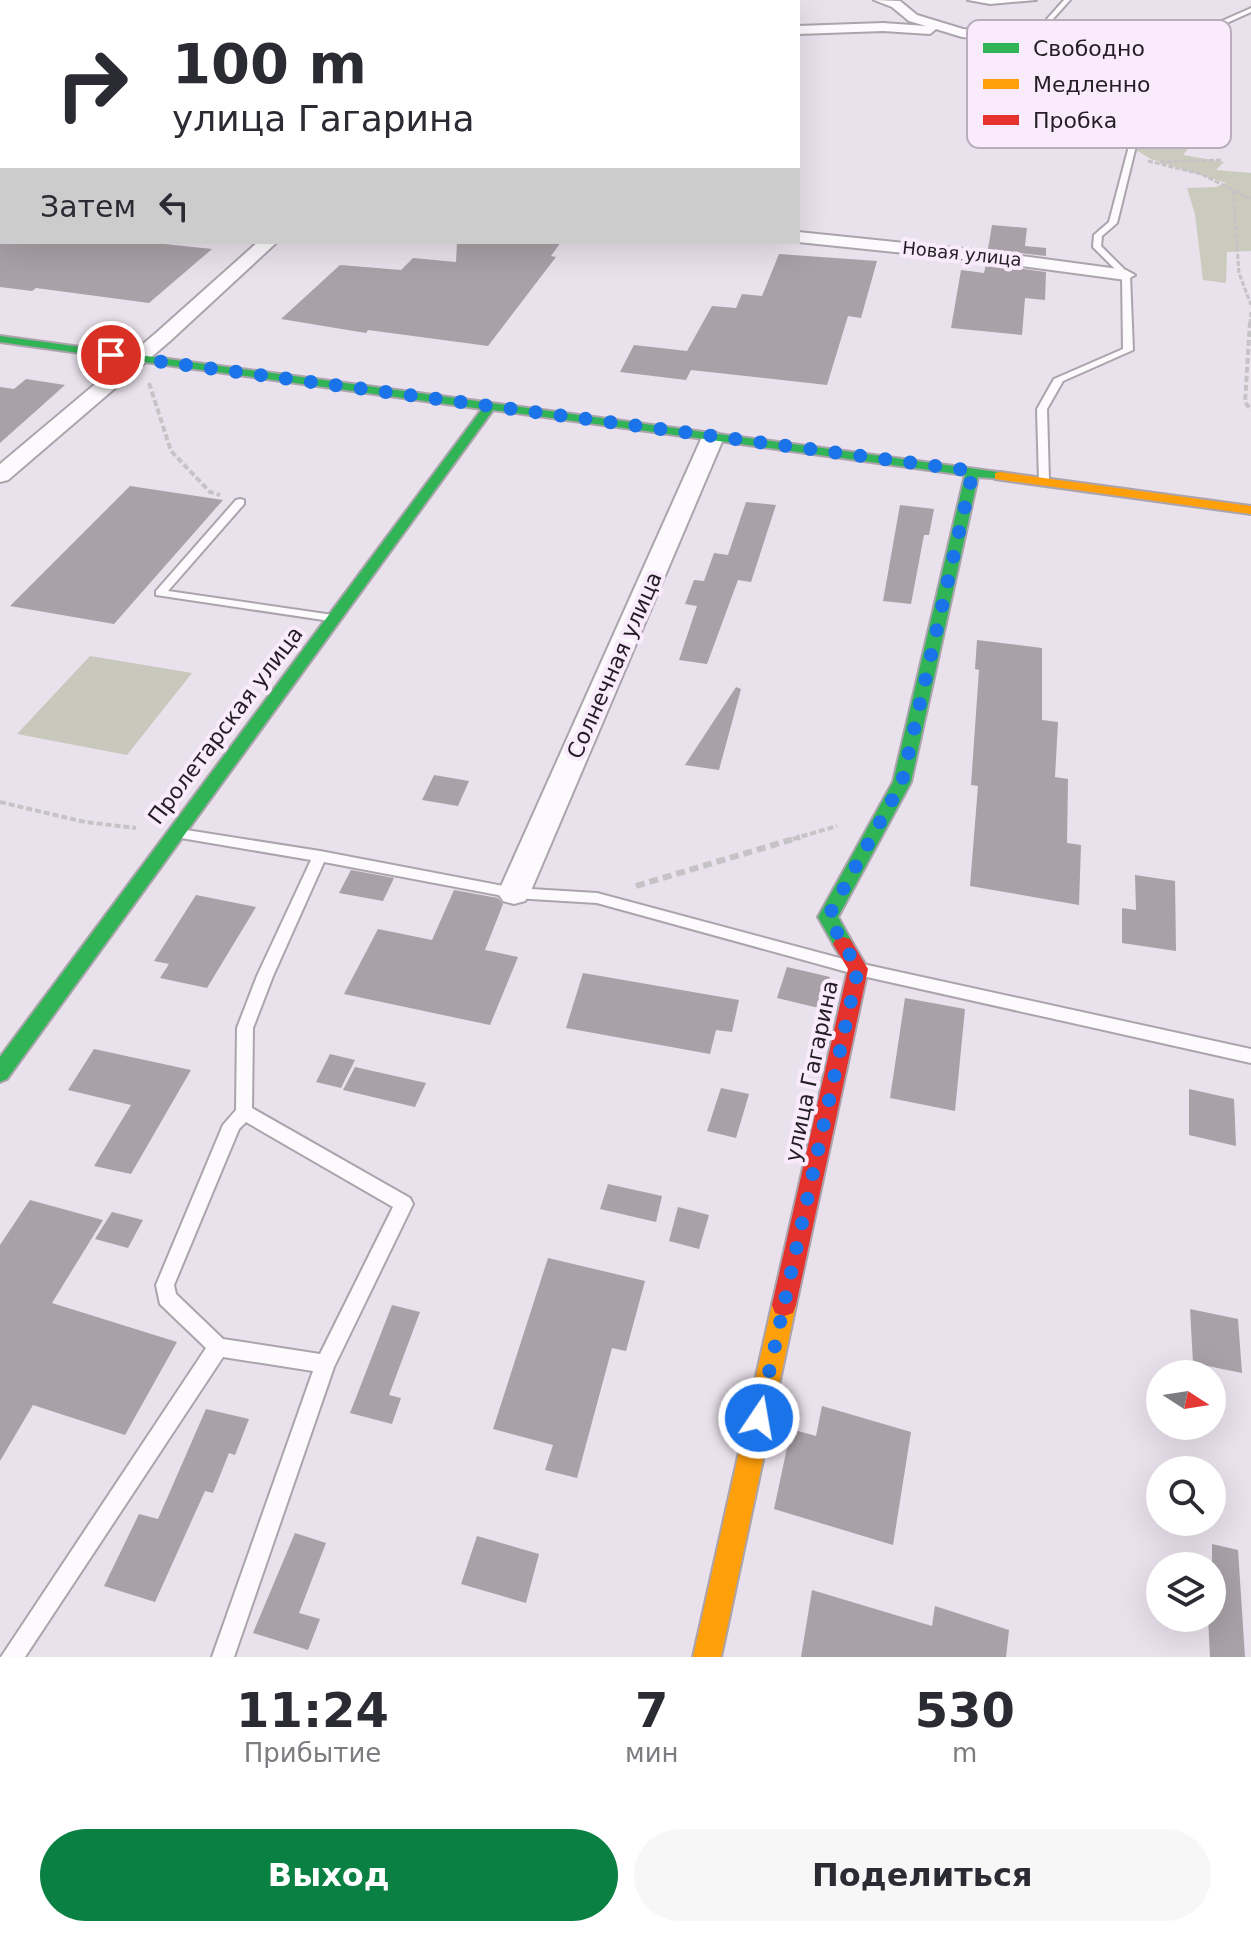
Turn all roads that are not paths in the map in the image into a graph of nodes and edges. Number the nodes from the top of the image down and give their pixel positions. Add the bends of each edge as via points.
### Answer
1 (880, 0) edge
2 (971, 0) edge
3 (1033, 0) edge
4 (1067, 0) edge
5 (1251, 10) edge
6 (1051, 20) edge
7 (1229, 20) edge
8 (800, 30) edge
9 (956, 31) junction
10 (967, 32) edge
11 (1133, 148) edge
12 (800, 237) edge
13 (266, 244) edge
14 (1126, 275) junction
15 (0, 339) edge
16 (132, 364) junction
17 (490, 406) junction
18 (713, 437) junction
19 (973, 471) junction
20 (0, 475) edge
21 (1044, 481) junction
22 (240, 502) road end
23 (1251, 510) edge
24 (334, 619) junction
25 (173, 833) junction
26 (320, 856) junction
27 (514, 893) junction
28 (858, 969) junction
29 (1251, 1056) edge
30 (0, 1073) edge
31 (244, 1112) junction
32 (218, 1347) junction
33 (325, 1364) junction
34 (12, 1657) edge
35 (223, 1657) edge
36 (707, 1657) edge

1 - 9 street via 896,4 913,18
2 - 3 lane
4 - 6 lane
5 - 7 lane
8 - 9 street
9 - 10 street
11 - 14 lane via 1113,223 1098,235 1097,247
12 - 14 street, Новая улица
13 - 16 street
14 - 21 lane via 1128,350 1059,379 1042,409
15 - 16 street
16 - 17 street
16 - 20 street
17 - 18 street
17 - 24 street, Пролетарская улица
18 - 19 street
18 - 27 street, Солнечная улица
19 - 21 street
19 - 28 street, улица Гагарина via 902,782 828,917
21 - 23 street
22 - 24 lane via 160,593
24 - 25 street, Пролетарская улица
25 - 26 lane
25 - 30 street, Пролетарская улица
26 - 27 lane
26 - 31 lane via 245,1028
27 - 28 lane via 597,898
28 - 29 lane
28 - 36 street, улица Гагарина
31 - 32 lane via 232,1125 165,1285 167,1298
31 - 33 lane via 404,1204
32 - 33 lane
32 - 34 lane
33 - 35 lane

